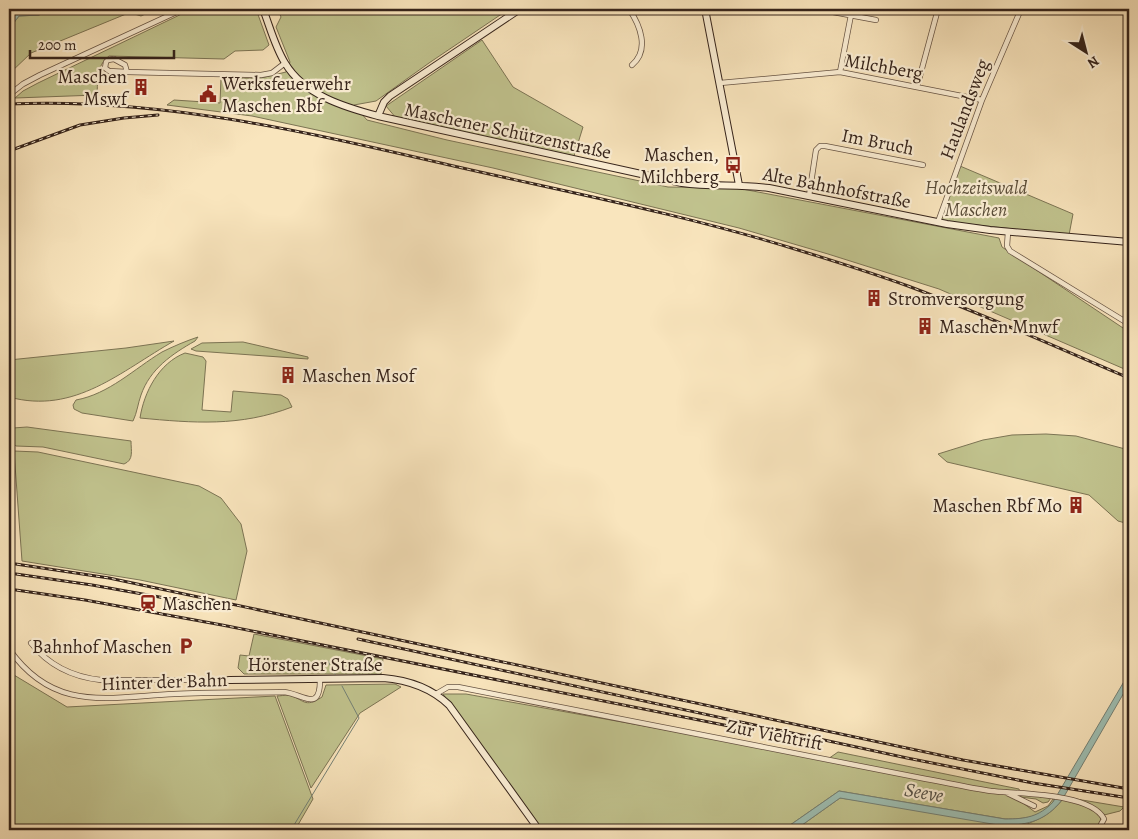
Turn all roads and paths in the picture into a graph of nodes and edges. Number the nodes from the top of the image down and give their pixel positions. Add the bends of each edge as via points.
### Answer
1 (183, 9) edge
2 (263, 9) edge
3 (520, 9) edge
4 (629, 9) edge
5 (705, 9) edge
6 (817, 9) edge
7 (938, 9) edge
8 (1021, 9) edge
9 (851, 15) junction
10 (876, 20) dead end
11 (285, 63) junction
12 (632, 65) dead end
13 (127, 72) junction
14 (840, 72) junction
15 (720, 83) junction
16 (917, 86) junction
17 (9, 94) edge
18 (982, 100) junction
19 (378, 116) junction
20 (923, 165) dead end
21 (739, 185) junction
22 (809, 196) junction
23 (938, 222) junction
24 (1008, 232) junction
25 (1129, 242) edge
26 (1129, 324) edge
27 (31, 643) dead end
28 (9, 649) edge
29 (229, 680) joint
30 (320, 680) junction
31 (436, 694) junction
32 (1006, 792) junction
33 (1034, 806) dead end
34 (539, 830) edge
35 (1098, 830) edge

1 - 17 street via 40,75
2 - 11 main road, Maschener Schützenstraße
3 - 19 main road via 390,96
4 - 12 street via 642,36 638,60
5 - 15 main road, Alte Bahnhofstraße
6 - 9 street
7 - 16 street
8 - 18 street, Haulandsweg
9 - 10 street
9 - 14 street
11 - 13 street via 272,73 262,75
11 - 19 main road, Maschener Schützenstraße via 314,91 342,105
13 - 13 street via 125,65 118,60 106,62 105,68 109,71
14 - 15 street, Milchberg
14 - 16 street, Milchberg
15 - 21 main road, Alte Bahnhofstraße
16 - 18 street, Milchberg
18 - 23 street, Haulandsweg
19 - 21 main road, Maschener Schützenstraße via 682,184
20 - 22 street, Im Bruch via 820,146 816,150
21 - 22 main road, Alte Bahnhofstraße
22 - 23 main road, Alte Bahnhofstraße
23 - 24 main road, Alte Bahnhofstraße
24 - 25 main road, Alte Bahnhofstraße
24 - 26 street via 1010,251
27 - 29 street, Hörstener Straße via 49,662 86,678
28 - 30 street, Hinter der Bahn via 27,671 42,681 57,690 91,699 284,692 310,700 319,694
29 - 30 main road, Hörstener Straße
30 - 31 main road, Hörstener Straße via 399,679
31 - 32 street, Zur Viehtrift via 448,687 458,687
31 - 34 main road, Hörstener Straße via 449,706
32 - 33 street
32 - 35 street, Zur Viehtrift via 1045,795 1095,808 1104,819

